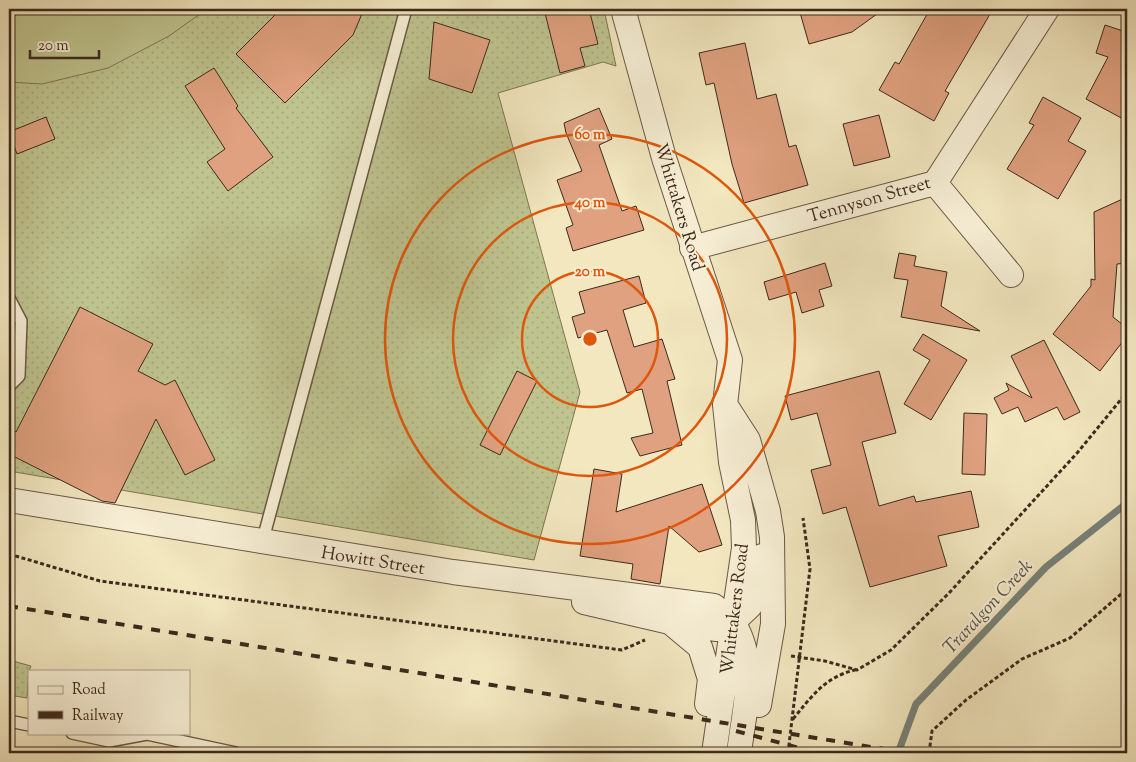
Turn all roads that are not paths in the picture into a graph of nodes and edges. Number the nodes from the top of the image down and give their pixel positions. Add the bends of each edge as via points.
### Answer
1 (406, 9) edge
2 (623, 9) edge
3 (1047, 9) edge
4 (936, 183) junction
5 (692, 248) junction
6 (1011, 276) dead end
7 (9, 298) edge
8 (9, 386) edge
9 (725, 405) junction
10 (9, 500) edge
11 (772, 537) junction
12 (262, 543) junction
13 (741, 569) junction
14 (453, 572) junction
15 (714, 606) junction
16 (733, 622) junction
17 (661, 629) junction
18 (9, 720) edge
19 (28, 724) edge
20 (77, 734) edge
21 (147, 734) edge
22 (147, 734) edge
23 (236, 753) edge
24 (700, 753) edge
25 (714, 753) edge
26 (739, 753) edge
27 (752, 753) edge

1 - 12 lane
2 - 5 street, Whittakers Road
3 - 4 street, Tennyson Street
4 - 5 street, Tennyson Street
4 - 6 street
5 - 9 street, Whittakers Road via 730,360
7 - 8 lane via 21,322 19,376
9 - 11 street, Whittakers Road via 748,440
9 - 13 street, Whittakers Road via 730,462 743,520
10 - 12 street, Howitt Street
11 - 16 street via 761,557 750,606
11 - 27 street, Whittakers Road via 773,624
12 - 14 street, Howitt Street
13 - 15 street
13 - 16 street, Whittakers Road
14 - 15 street, Howitt Street
14 - 17 street
15 - 16 street
16 - 17 street via 717,628
16 - 25 street, Whittakers Road
16 - 26 street via 748,669
17 - 24 street via 700,647 710,679
18 - 19 lane
20 - 22 lane via 109,741
21 - 23 lane

